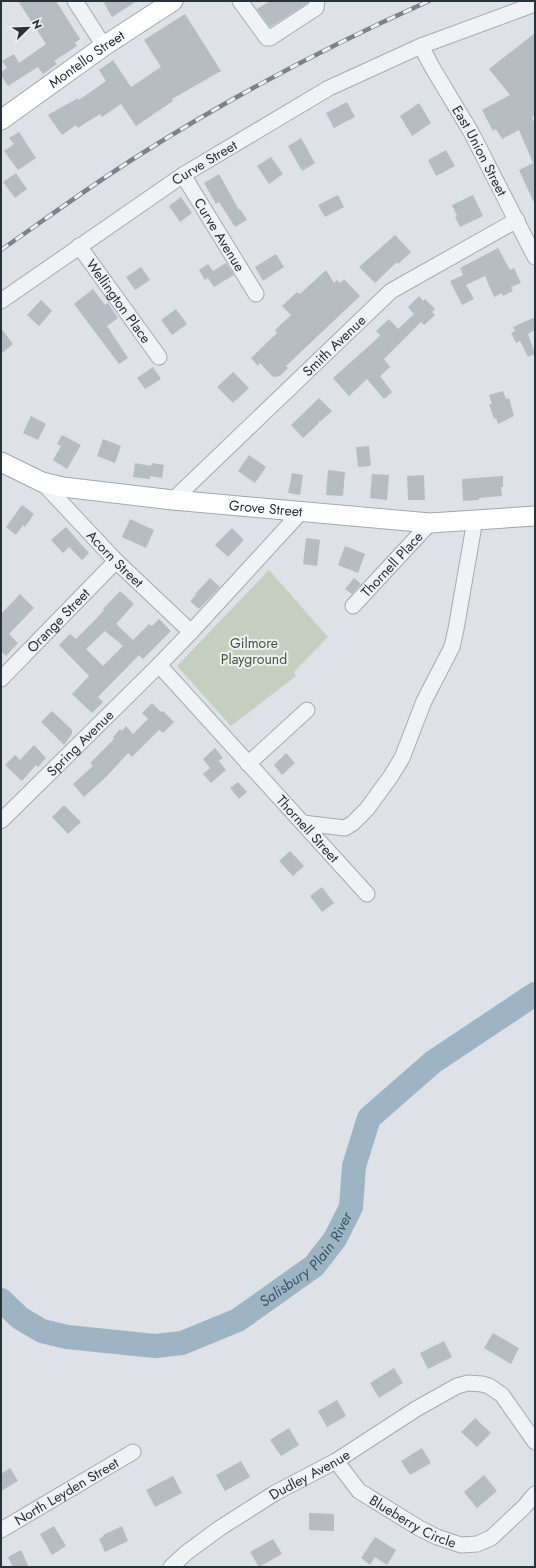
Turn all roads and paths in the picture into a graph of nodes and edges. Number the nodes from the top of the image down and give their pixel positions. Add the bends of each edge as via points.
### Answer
1 (75, 1) edge
2 (173, 1) edge
3 (317, 1) edge
4 (535, 4) edge
5 (244, 7) edge
6 (104, 46) junction
7 (421, 46) junction
8 (1, 120) edge
9 (182, 175) junction
10 (517, 220) junction
11 (79, 246) junction
12 (535, 257) edge
13 (256, 294) dead end
14 (1, 301) edge
15 (159, 356) dead end
16 (1, 462) edge
17 (42, 482) junction
18 (172, 500) junction
19 (301, 512) junction
20 (535, 516) edge
21 (475, 520) junction
22 (430, 523) junction
23 (116, 561) junction
24 (354, 606) dead end
25 (191, 632) junction
26 (159, 664) junction
27 (1, 679) edge
28 (307, 710) dead end
29 (248, 764) junction
30 (1, 821) edge
31 (304, 823) junction
32 (367, 894) dead end
33 (535, 1442) edge
34 (133, 1452) dead end
35 (336, 1461) junction
36 (535, 1494) edge
37 (1, 1530) edge
38 (171, 1567) edge

1 - 6 street
2 - 6 main road, Montello Street
3 - 5 street via 316,8 270,38 264,35
4 - 7 street, Curve Street
6 - 8 main road, Montello Street
7 - 9 street, Curve Street via 329,88
7 - 10 street, East Union Street via 471,132
9 - 11 street, Curve Street
9 - 13 street, Curve Avenue
10 - 12 street, East Union Street
10 - 18 street, Smith Avenue via 391,291
11 - 14 street, Curve Street
11 - 15 street, Wellington Place
16 - 17 main road, Grove Street
17 - 18 main road, Grove Street via 63,487
17 - 23 street, Acorn Street
18 - 19 main road, Grove Street
19 - 22 main road, Grove Street
19 - 25 street, Spring Avenue
20 - 21 main road, Grove Street
21 - 22 main road, Grove Street
21 - 31 street via 452,647 424,701 402,758 392,776 367,809 348,826 341,828
22 - 24 street, Thornell Place
23 - 25 street, Acorn Street
23 - 27 street, Orange Street
25 - 26 street, Spring Avenue
26 - 29 street
26 - 30 street, Spring Avenue
28 - 29 street
29 - 31 street, Thornell Street
31 - 32 street, Thornell Street
33 - 35 street, Dudley Avenue via 502,1395 489,1386 468,1383 416,1409
34 - 37 street, North Leyden Street
35 - 36 street, Blueberry Circle via 359,1491 419,1528 461,1545 477,1544 491,1538
35 - 38 street, Dudley Avenue via 275,1493 220,1528

